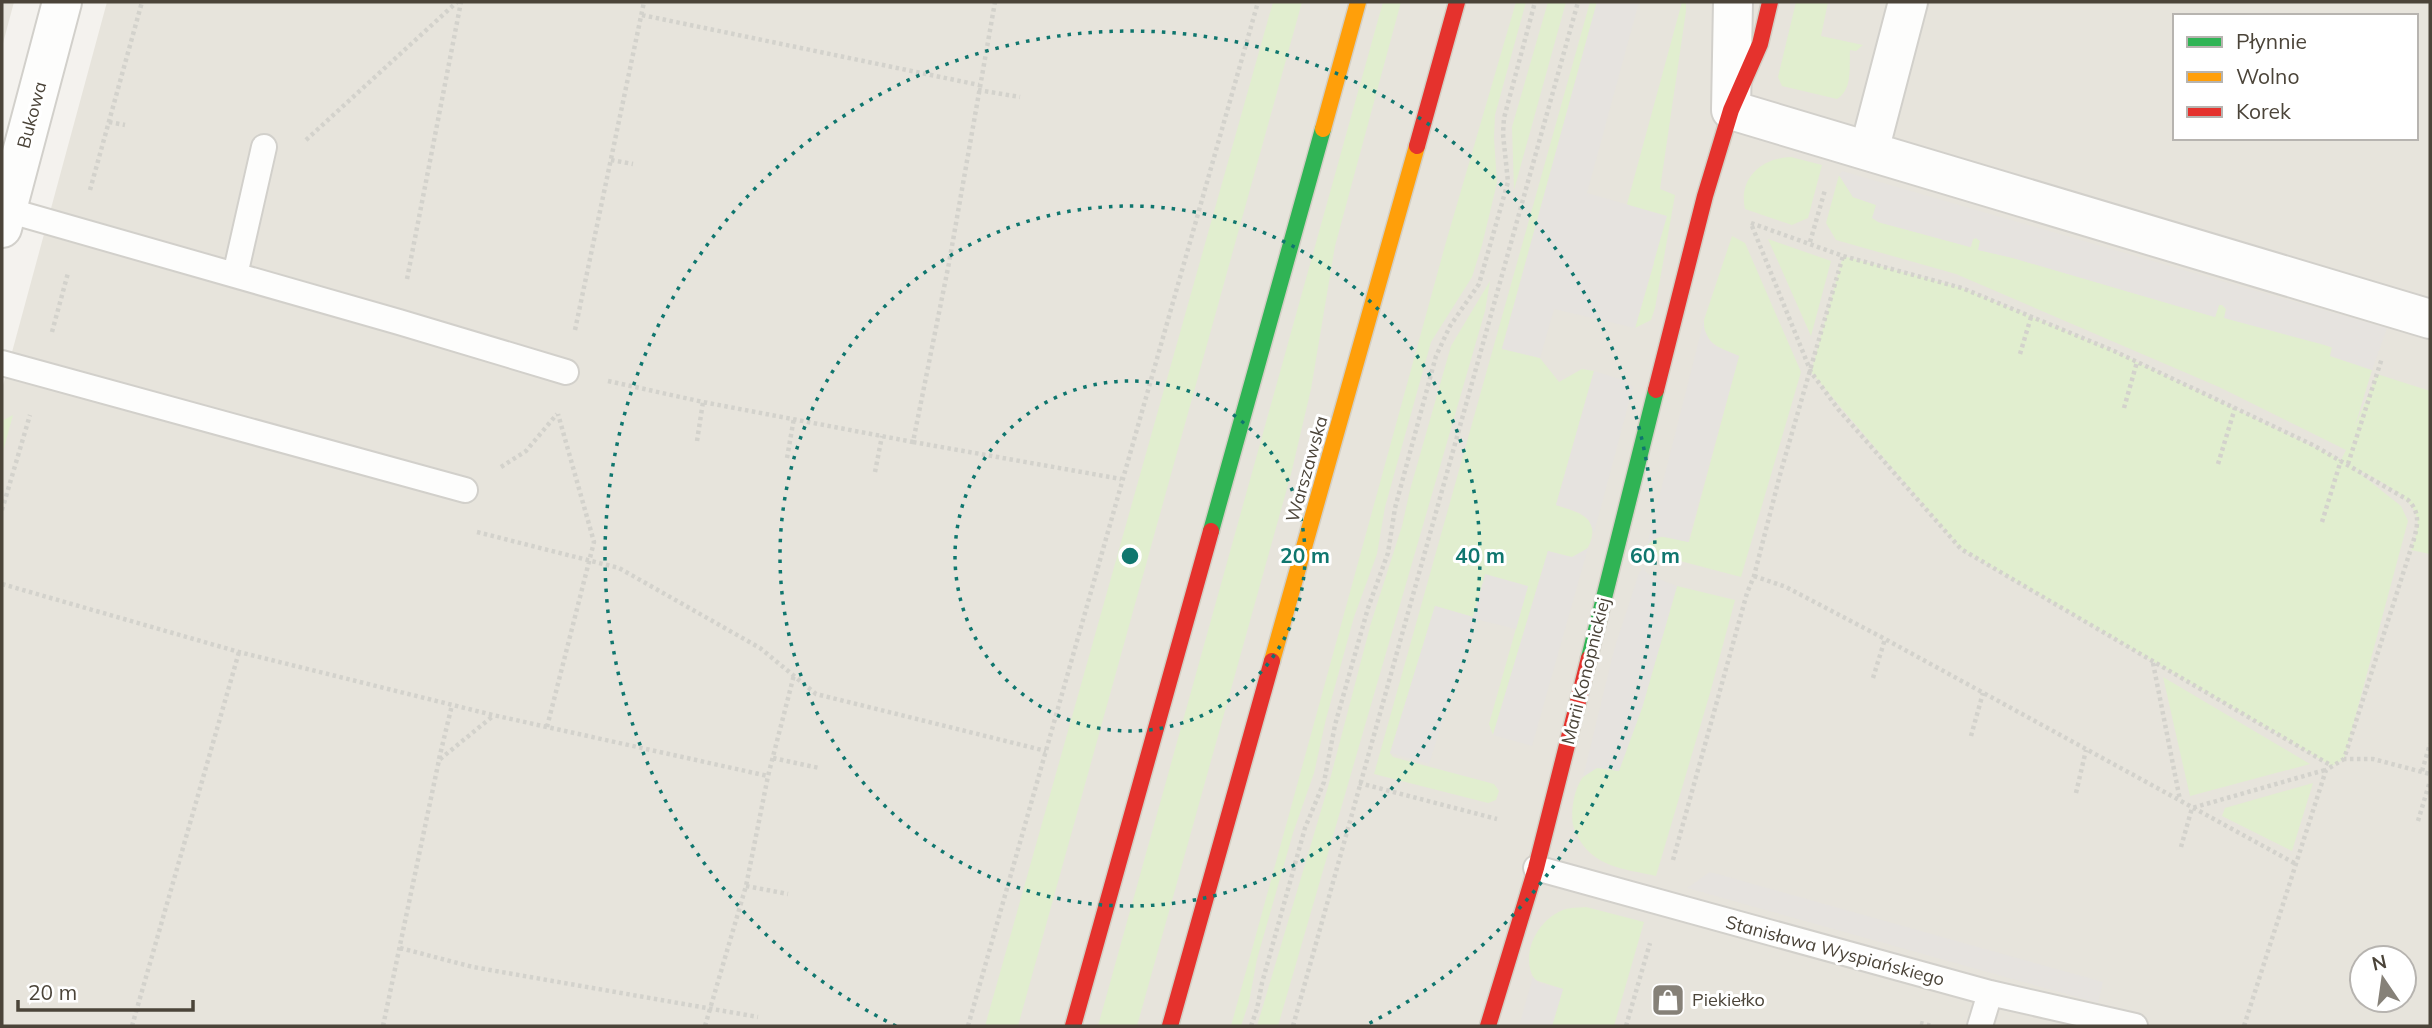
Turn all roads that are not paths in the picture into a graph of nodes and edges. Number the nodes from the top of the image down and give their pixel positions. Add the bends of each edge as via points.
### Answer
1 (62, 2) edge
2 (1358, 2) edge
3 (1457, 2) edge
4 (1733, 2) edge
5 (1770, 2) edge
6 (1908, 2) edge
7 (1731, 110) junction
8 (264, 147) dead end
9 (1869, 151) junction
10 (4, 219) edge
11 (235, 275) junction
12 (2414, 314) edge
13 (2, 363) edge
14 (566, 372) road end
15 (465, 490) dead end
16 (1536, 868) junction
17 (1990, 993) junction
18 (2023, 1001) junction
19 (1073, 1026) edge
20 (1170, 1026) edge
21 (1488, 1026) edge
22 (1980, 1026) edge
23 (2051, 1026) edge
24 (2135, 1026) edge

1 - 10 street, Bukowa
2 - 19 main road
3 - 20 main road, Warszawska
4 - 7 street, Marii Konopnickiej
5 - 7 main road, Marii Konopnickiej via 1760,44
6 - 9 street
7 - 9 street
7 - 16 main road, Marii Konopnickiej via 1704,196
8 - 11 lane
9 - 12 street
10 - 11 lane
11 - 14 lane
13 - 15 lane
16 - 17 lane, Stanisława Wyspiańskiego
16 - 21 main road, Marii Konopnickiej
17 - 18 lane, Stanisława Wyspiańskiego
17 - 22 lane
18 - 23 lane
18 - 24 lane, Stanisława Wyspiańskiego

